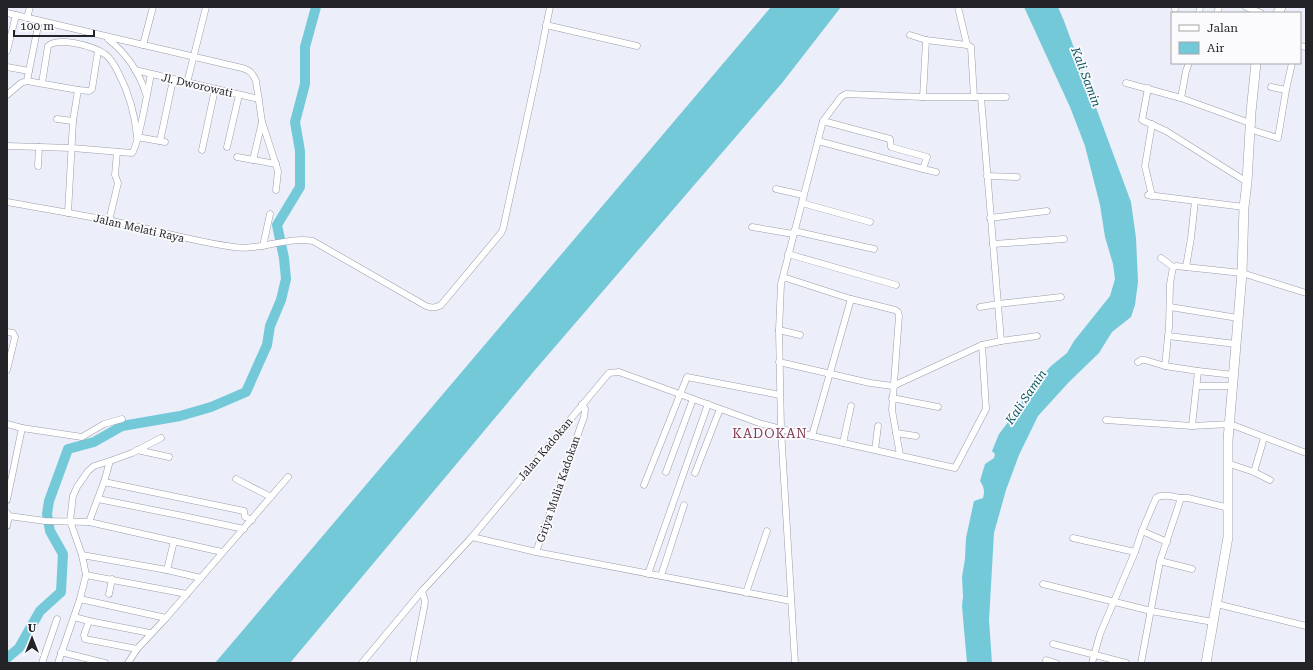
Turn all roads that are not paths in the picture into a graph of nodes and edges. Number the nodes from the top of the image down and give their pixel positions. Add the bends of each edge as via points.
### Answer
1 (30, 7) edge
2 (153, 7) edge
3 (206, 7) edge
4 (550, 7) edge
5 (958, 7) edge
6 (1246, 7) edge
7 (1258, 12) edge
8 (7, 13) edge
9 (16, 15) junction
10 (27, 18) junction
11 (39, 21) junction
12 (546, 24) junction
13 (910, 34) dead end
14 (105, 37) junction
15 (926, 40) junction
16 (143, 45) junction
17 (967, 45) junction
18 (637, 46) dead end
19 (98, 50) junction
20 (7, 51) edge
21 (194, 57) junction
22 (1189, 64) edge
23 (1256, 64) edge
24 (1292, 64) edge
25 (7, 67) edge
26 (135, 70) junction
27 (29, 72) junction
28 (151, 74) junction
29 (173, 80) junction
30 (27, 81) junction
31 (42, 83) junction
32 (187, 83) junction
33 (1126, 83) dead end
34 (1271, 87) dead end
35 (1148, 88) junction
36 (215, 89) junction
37 (78, 90) junction
38 (1286, 90) junction
39 (7, 94) edge
40 (146, 95) junction
41 (239, 95) junction
42 (923, 97) junction
43 (974, 97) junction
44 (981, 97) junction
45 (1006, 97) dead end
46 (1181, 98) junction
47 (259, 99) junction
48 (57, 119) dead end
49 (73, 121) junction
50 (824, 121) junction
51 (262, 122) junction
52 (1152, 124) junction
53 (1250, 126) junction
54 (138, 137) junction
55 (818, 141) junction
56 (7, 146) edge
57 (39, 147) junction
58 (227, 147) dead end
59 (72, 148) junction
60 (202, 150) dead end
61 (117, 152) junction
62 (237, 157) dead end
63 (253, 160) junction
64 (276, 164) junction
65 (38, 166) dead end
66 (923, 169) junction
67 (936, 172) dead end
68 (987, 176) junction
69 (1018, 177) dead end
70 (1247, 182) junction
71 (776, 189) dead end
72 (276, 190) dead end
73 (803, 195) junction
74 (1196, 200) junction
75 (7, 202) edge
76 (802, 203) junction
77 (1244, 207) junction
78 (1047, 211) dead end
79 (68, 213) junction
80 (270, 214) dead end
81 (990, 218) junction
82 (109, 221) junction
83 (870, 222) dead end
84 (752, 226) dead end
85 (794, 232) junction
86 (1064, 239) dead end
87 (993, 244) junction
88 (263, 246) junction
89 (874, 249) dead end
90 (788, 254) junction
91 (1161, 258) dead end
92 (1173, 268) junction
93 (1186, 268) junction
94 (1242, 273) junction
95 (783, 277) junction
96 (896, 285) dead end
97 (1306, 292) edge
98 (1061, 297) dead end
99 (851, 299) junction
100 (998, 304) junction
101 (980, 307) dead end
102 (1170, 307) junction
103 (1238, 318) junction
104 (779, 330) junction
105 (7, 332) edge
106 (800, 335) dead end
107 (1037, 336) dead end
108 (1168, 336) junction
109 (1001, 341) junction
110 (1236, 344) junction
111 (982, 345) junction
112 (779, 362) junction
113 (1138, 362) dead end
114 (1165, 366) junction
115 (7, 370) edge
116 (1198, 371) junction
117 (830, 373) junction
118 (1234, 374) junction
119 (893, 386) junction
120 (1197, 386) junction
121 (1233, 386) junction
122 (680, 394) junction
123 (780, 395) junction
124 (892, 398) junction
125 (694, 399) junction
126 (582, 404) junction
127 (708, 404) junction
128 (851, 406) dead end
129 (938, 407) dead end
130 (720, 409) junction
131 (122, 420) dead end
132 (1106, 420) dead end
133 (7, 424) edge
134 (1230, 424) junction
135 (878, 426) dead end
136 (1192, 426) junction
137 (22, 428) junction
138 (781, 429) junction
139 (896, 433) junction
140 (812, 436) junction
141 (916, 436) dead end
142 (161, 438) dead end
143 (1264, 438) junction
144 (843, 443) junction
145 (137, 450) junction
146 (875, 450) junction
147 (1306, 453) edge
148 (900, 456) junction
149 (169, 457) dead end
150 (110, 461) junction
151 (1227, 463) junction
152 (666, 472) dead end
153 (1254, 472) junction
154 (695, 473) dead end
155 (288, 477) dead end
156 (236, 479) dead end
157 (1270, 480) dead end
158 (104, 482) junction
159 (644, 485) dead end
160 (271, 497) junction
161 (1181, 498) junction
162 (98, 499) junction
163 (7, 500) edge
164 (684, 505) dead end
165 (1229, 508) junction
166 (8, 515) edge
167 (252, 520) junction
168 (70, 521) junction
169 (89, 522) junction
170 (7, 526) edge
171 (244, 530) junction
172 (767, 531) dead end
173 (1142, 531) junction
174 (472, 536) junction
175 (1073, 538) dead end
176 (174, 541) junction
177 (1167, 542) junction
178 (222, 552) junction
179 (536, 552) junction
180 (1135, 552) junction
181 (82, 555) junction
182 (1160, 562) junction
183 (1192, 569) dead end
184 (167, 570) junction
185 (648, 574) junction
186 (86, 575) junction
187 (661, 576) junction
188 (201, 578) junction
189 (112, 579) junction
190 (1043, 584) dead end
191 (422, 591) junction
192 (746, 593) junction
193 (109, 594) dead end
194 (187, 594) junction
195 (80, 599) junction
196 (791, 601) junction
197 (1114, 602) junction
198 (1217, 604) junction
199 (1151, 610) junction
200 (74, 617) junction
201 (166, 618) junction
202 (57, 619) dead end
203 (89, 621) junction
204 (1213, 622) junction
205 (1306, 626) edge
206 (150, 633) junction
207 (1053, 644) dead end
208 (137, 649) junction
209 (61, 652) junction
210 (1094, 655) junction
211 (1046, 660) dead end
212 (42, 663) edge
213 (58, 663) edge
214 (105, 663) edge
215 (128, 663) edge
216 (362, 663) edge
217 (414, 663) edge
218 (795, 663) edge
219 (1056, 663) edge
220 (1092, 663) edge
221 (1126, 663) edge
222 (1141, 663) edge
223 (1206, 663) edge

1 - 10 street
2 - 16 street
3 - 21 street
4 - 12 street
5 - 17 street
6 - 7 street
8 - 9 street
9 - 10 street
9 - 20 street
10 - 11 street
11 - 14 street
11 - 27 street
12 - 18 street
12 - 88 street, Jalan Melati Raya via 503,229 441,306 426,306 313,241 300,240
13 - 15 street
14 - 16 street
14 - 26 street via 124,53
15 - 17 street
15 - 42 street
16 - 21 street
17 - 43 street via 971,47 972,52
19 - 31 street via 71,42 50,44
19 - 37 street via 92,89
19 - 54 street via 113,62 126,88
21 - 32 street
21 - 47 street via 250,72 256,81
22 - 46 street
23 - 53 street
24 - 38 street
25 - 27 street
26 - 28 street, Jl. Dworowati
26 - 40 street
27 - 30 street
28 - 29 street, Jl. Dworowati
28 - 40 street
29 - 32 street, Jl. Dworowati
29 - 54 street via 163,142
30 - 31 street
30 - 39 street
31 - 37 street
32 - 36 street, Jl. Dworowati
33 - 35 street
34 - 38 street
35 - 46 street
35 - 52 street via 1139,119
36 - 41 street, Jl. Dworowati
36 - 60 street
37 - 49 street
38 - 53 street via 1278,138
40 - 54 street
41 - 47 street, Jl. Dworowati
41 - 58 street
42 - 43 street
42 - 50 street via 844,95
43 - 44 street
44 - 45 street
44 - 68 street
46 - 53 street
47 - 51 street
48 - 49 street
49 - 59 street
50 - 55 street
50 - 66 street via 890,139 891,147 927,157
51 - 63 street
51 - 64 street
52 - 70 street via 1166,130
52 - 74 street via 1145,166 1150,196
53 - 70 street
54 - 61 street via 132,153
55 - 66 street
55 - 73 street
56 - 57 street
57 - 59 street
57 - 65 street
59 - 61 street
59 - 79 street
61 - 82 street via 114,175 118,183
62 - 63 street
63 - 64 street
64 - 72 street
66 - 67 street
68 - 69 street
68 - 81 street
70 - 77 street
71 - 73 street
73 - 76 street
74 - 77 street
74 - 93 street
75 - 79 street, Jalan Melati Raya
76 - 83 street
76 - 85 street
77 - 94 street
78 - 81 street
79 - 82 street, Jalan Melati Raya
80 - 88 street
81 - 87 street
82 - 88 street, Jalan Melati Raya via 210,244 244,248
84 - 85 street
85 - 89 street
85 - 90 street
86 - 87 street
87 - 100 street
90 - 95 street
90 - 96 street
91 - 92 street
92 - 93 street
92 - 102 street
93 - 94 street
94 - 97 street
94 - 103 street
95 - 99 street
95 - 104 street
98 - 100 street
99 - 117 street
99 - 119 street via 898,312
100 - 101 street
100 - 109 street
102 - 103 street
102 - 108 street
103 - 110 street
104 - 106 street
104 - 112 street
105 - 115 street via 13,333 14,338
107 - 109 street
108 - 110 street
108 - 114 street
109 - 111 street
110 - 118 street
111 - 119 street
111 - 148 street, Jalan Kadokan via 986,409 956,468
112 - 117 street
112 - 123 street
113 - 114 street via 1143,360
114 - 116 street
116 - 118 street
116 - 120 street
117 - 119 street
117 - 140 street
118 - 121 street
119 - 124 street
120 - 121 street
120 - 136 street
121 - 134 street
122 - 123 street via 689,377
122 - 125 street, Jalan Kadokan
122 - 126 street, Jalan Kadokan via 613,372 604,378
122 - 159 street
123 - 138 street
124 - 129 street
124 - 139 street
125 - 127 street, Jalan Kadokan
125 - 152 street
126 - 174 street, Jalan Kadokan
126 - 179 street, Griya Mulia Kadokan via 585,409 584,417
127 - 130 street, Jalan Kadokan
127 - 185 street
128 - 144 street
130 - 138 street, Jalan Kadokan
130 - 154 street
131 - 137 street via 104,424 82,437
132 - 136 street
133 - 137 street
134 - 136 street
134 - 143 street
134 - 151 street
135 - 146 street
137 - 163 street
138 - 140 street, Jalan Kadokan
138 - 196 street
139 - 141 street
139 - 148 street
140 - 144 street, Jalan Kadokan
142 - 145 street
143 - 147 street
143 - 153 street
144 - 146 street, Jalan Kadokan
145 - 149 street
145 - 150 street
146 - 148 street, Jalan Kadokan
150 - 158 street
150 - 168 street via 88,470 73,496
151 - 153 street
151 - 165 street
153 - 157 street
155 - 160 street
156 - 160 street
158 - 162 street
158 - 167 street via 244,511 245,517
160 - 167 street
161 - 165 street
161 - 173 street via 1162,495 1156,498
161 - 177 street
162 - 169 street
162 - 171 street
164 - 187 street
165 - 198 street via 1228,537
166 - 168 street via 45,521
166 - 170 street
167 - 171 street
168 - 169 street
168 - 181 street
169 - 176 street
171 - 178 street
172 - 192 street
173 - 177 street
173 - 180 street
174 - 179 street
174 - 191 street, Jalan Kadokan
175 - 180 street
176 - 178 street
176 - 184 street
177 - 182 street
178 - 188 street
179 - 185 street
180 - 197 street
181 - 184 street
181 - 186 street
182 - 183 street
182 - 199 street
184 - 188 street
185 - 187 street
186 - 189 street
186 - 195 street
187 - 192 street
188 - 194 street
189 - 193 street
189 - 194 street
190 - 197 street
191 - 216 street, Jalan Kadokan
191 - 217 street via 425,601
192 - 196 street
194 - 201 street
195 - 200 street
195 - 201 street
196 - 218 street
197 - 199 street
197 - 210 street
198 - 204 street
198 - 205 street
199 - 204 street
199 - 222 street
200 - 203 street
200 - 209 street
201 - 206 street
202 - 212 street
203 - 206 street
203 - 208 street via 85,638
204 - 223 street
206 - 208 street
207 - 210 street
208 - 215 street
209 - 213 street
209 - 214 street
210 - 220 street
210 - 221 street
211 - 219 street

